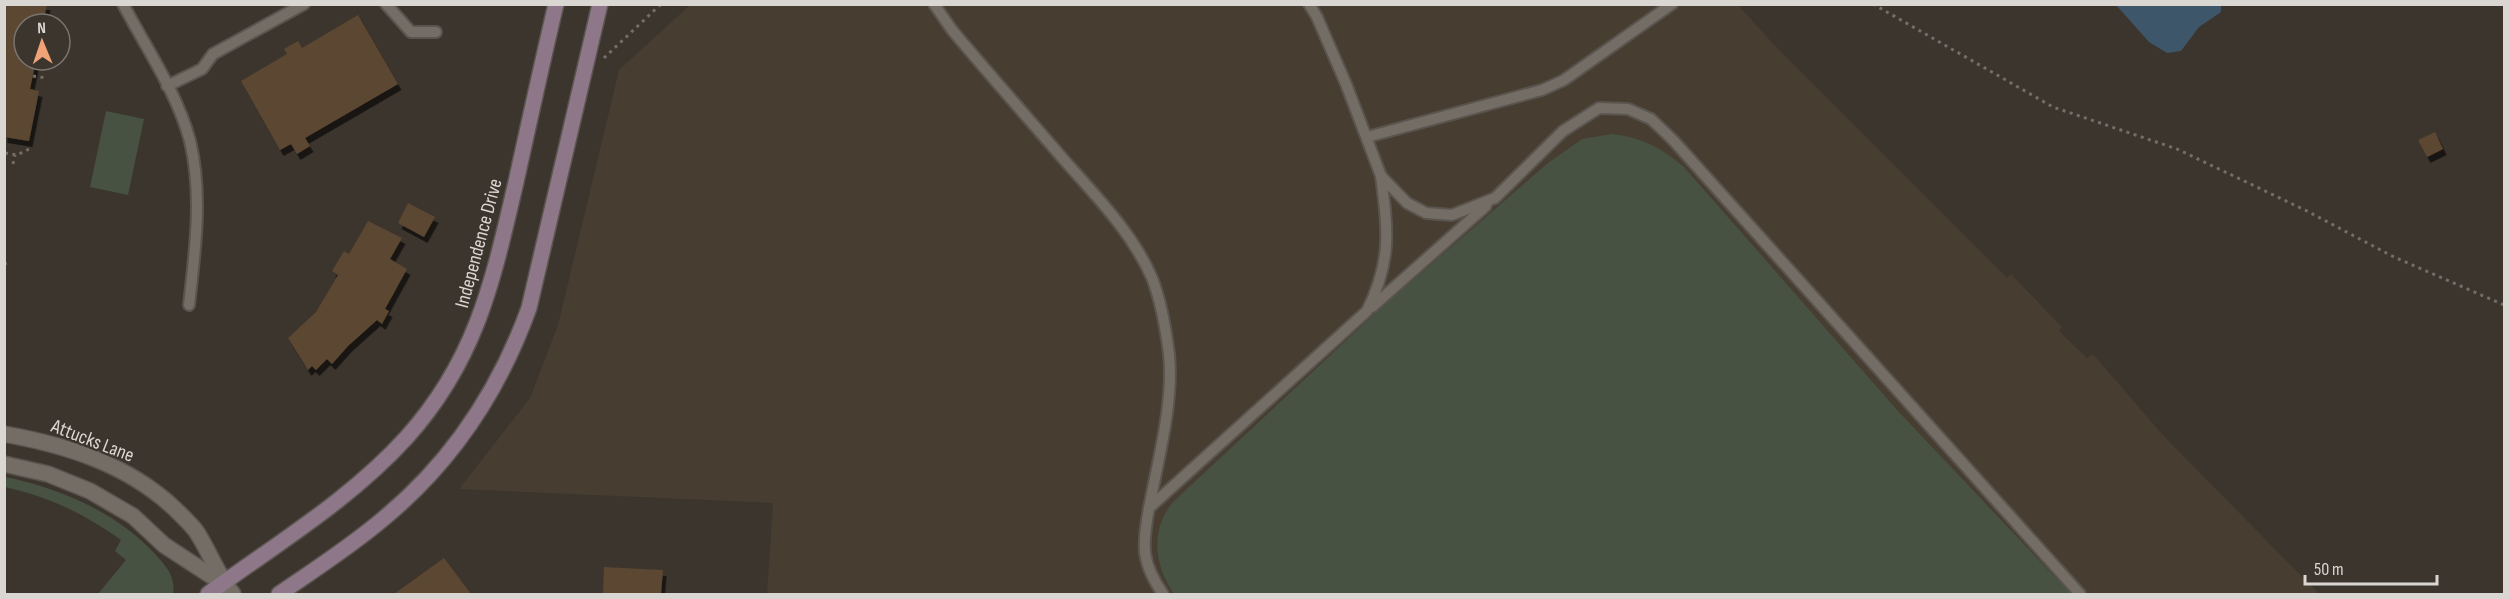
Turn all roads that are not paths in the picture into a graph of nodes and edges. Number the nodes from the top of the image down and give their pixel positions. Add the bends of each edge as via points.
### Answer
1 (123, 4) edge
2 (304, 4) edge
3 (386, 4) edge
4 (556, 4) edge
5 (600, 4) edge
6 (934, 4) edge
7 (1309, 4) edge
8 (1672, 4) edge
9 (436, 32) dead end
10 (167, 86) junction
11 (1367, 137) junction
12 (1381, 176) junction
13 (1495, 198) junction
14 (189, 305) dead end
15 (1367, 311) junction
16 (4, 434) edge
17 (4, 464) edge
18 (1149, 508) junction
19 (228, 589) edge
20 (208, 594) edge
21 (279, 594) edge
22 (1163, 594) edge
23 (2080, 594) edge

1 - 10 lane
2 - 10 lane via 213,54 202,69
3 - 9 lane via 411,32
4 - 19 street, Independence Drive via 496,270 476,329 450,381 408,436 354,487
5 - 21 street via 529,308 490,395 456,445 411,493 352,543
6 - 18 lane via 1105,207 1133,244 1152,279 1162,314 1169,372 1164,428
7 - 11 lane
8 - 11 lane via 1564,80 1542,90
10 - 14 lane via 189,140 196,183
11 - 12 lane
12 - 13 lane via 1407,203 1426,213 1452,215
12 - 15 lane via 1386,259 1381,283
13 - 15 lane
13 - 23 lane via 1563,131 1599,108 1628,110 1651,119
15 - 18 lane
16 - 19 street, Attucks Lane via 87,455 148,487 196,530
17 - 19 street via 48,474 106,500 134,516 164,545
18 - 22 lane via 1144,547 1149,573
19 - 20 street, Independence Drive

